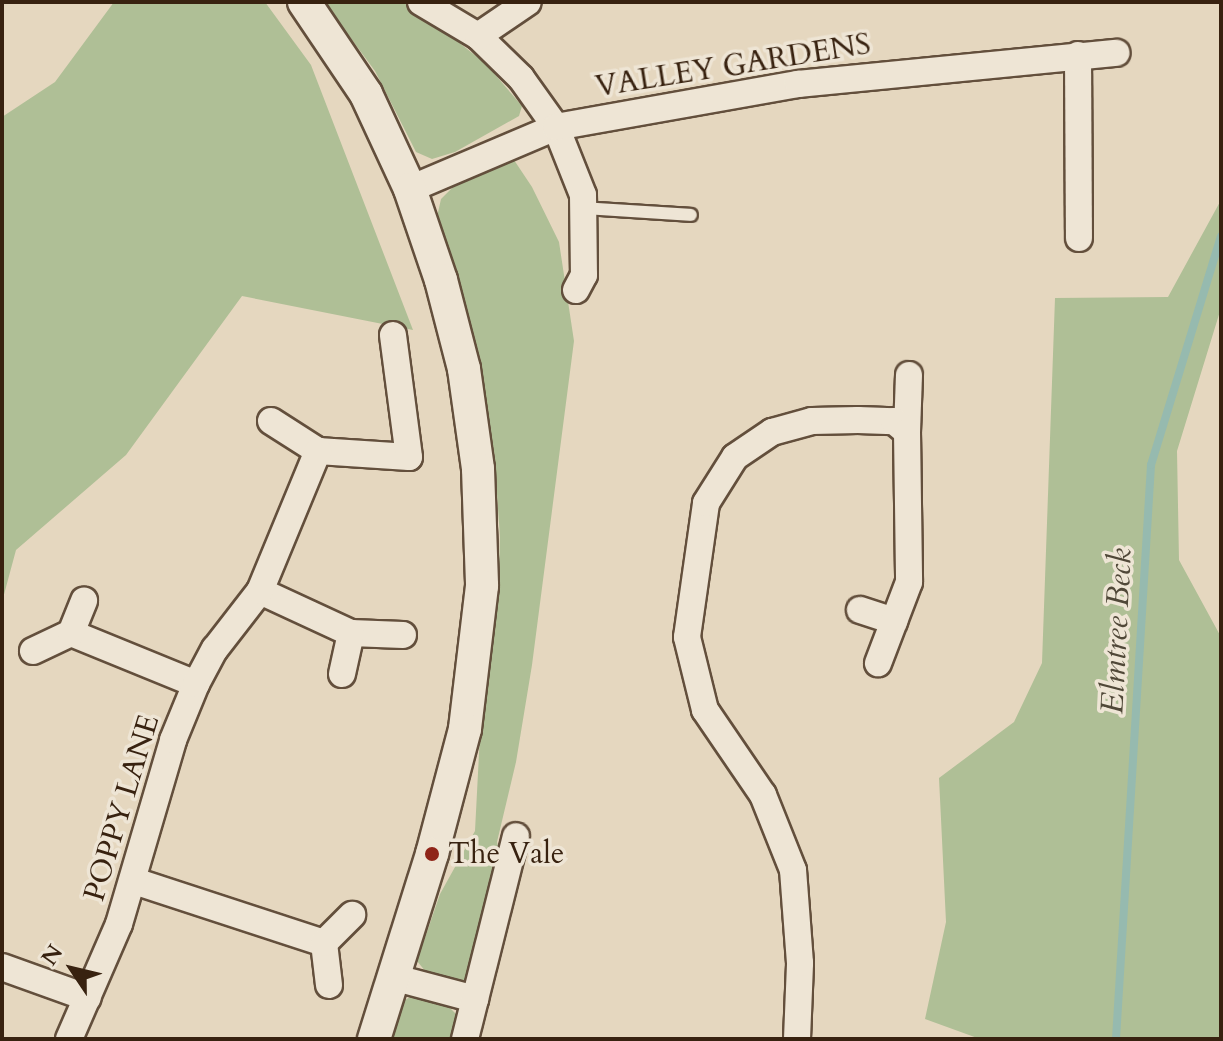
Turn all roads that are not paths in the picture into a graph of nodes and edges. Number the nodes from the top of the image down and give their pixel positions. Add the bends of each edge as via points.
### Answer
1 (304, 2) edge
2 (421, 2) edge
3 (528, 2) edge
4 (478, 36) junction
5 (1116, 53) dead end
6 (1078, 55) junction
7 (556, 127) junction
8 (410, 189) junction
9 (583, 208) junction
10 (691, 215) dead end
11 (1079, 238) dead end
12 (576, 290) dead end
13 (393, 335) dead end
14 (909, 375) dead end
15 (271, 421) dead end
16 (907, 432) junction
17 (318, 451) junction
18 (260, 591) junction
19 (84, 601) dead end
20 (860, 610) dead end
21 (894, 621) junction
22 (71, 633) junction
23 (351, 633) junction
24 (403, 635) dead end
25 (33, 651) dead end
26 (878, 663) dead end
27 (342, 674) dead end
28 (196, 684) junction
29 (516, 836) dead end
30 (134, 881) junction
31 (352, 915) dead end
32 (324, 943) junction
33 (2, 967) edge
34 (396, 978) junction
35 (329, 985) dead end
36 (88, 998) junction
37 (475, 999) junction
38 (69, 1039) edge
39 (374, 1039) edge
40 (465, 1039) edge
41 (797, 1039) edge

1 - 8 street via 366,94
2 - 4 street
3 - 4 street
4 - 7 street via 521,78
5 - 6 street, VALLEY GARDENS
6 - 7 street, VALLEY GARDENS via 798,84
6 - 11 street
7 - 8 street, VALLEY GARDENS
7 - 9 street via 583,195
8 - 34 street via 464,369 478,469 482,586 465,729
9 - 10 lane
9 - 12 street via 584,275
13 - 17 street via 409,457
14 - 16 street
15 - 17 street
16 - 21 street via 909,582
16 - 41 street via 894,421 858,420 812,421 772,432 735,457 706,503 687,637 693,673 705,710 763,795 793,870 800,932
17 - 18 street, POPPY LANE
18 - 23 street
18 - 28 street, POPPY LANE via 215,649
19 - 22 street
20 - 21 street
21 - 26 street
22 - 25 street
22 - 28 street
23 - 24 street
23 - 27 street
28 - 30 street, POPPY LANE via 173,740
29 - 37 street
30 - 32 street
30 - 36 street, POPPY LANE
31 - 32 street
32 - 35 street
33 - 36 street
34 - 37 street
34 - 39 street
36 - 38 street, POPPY LANE
37 - 40 street

